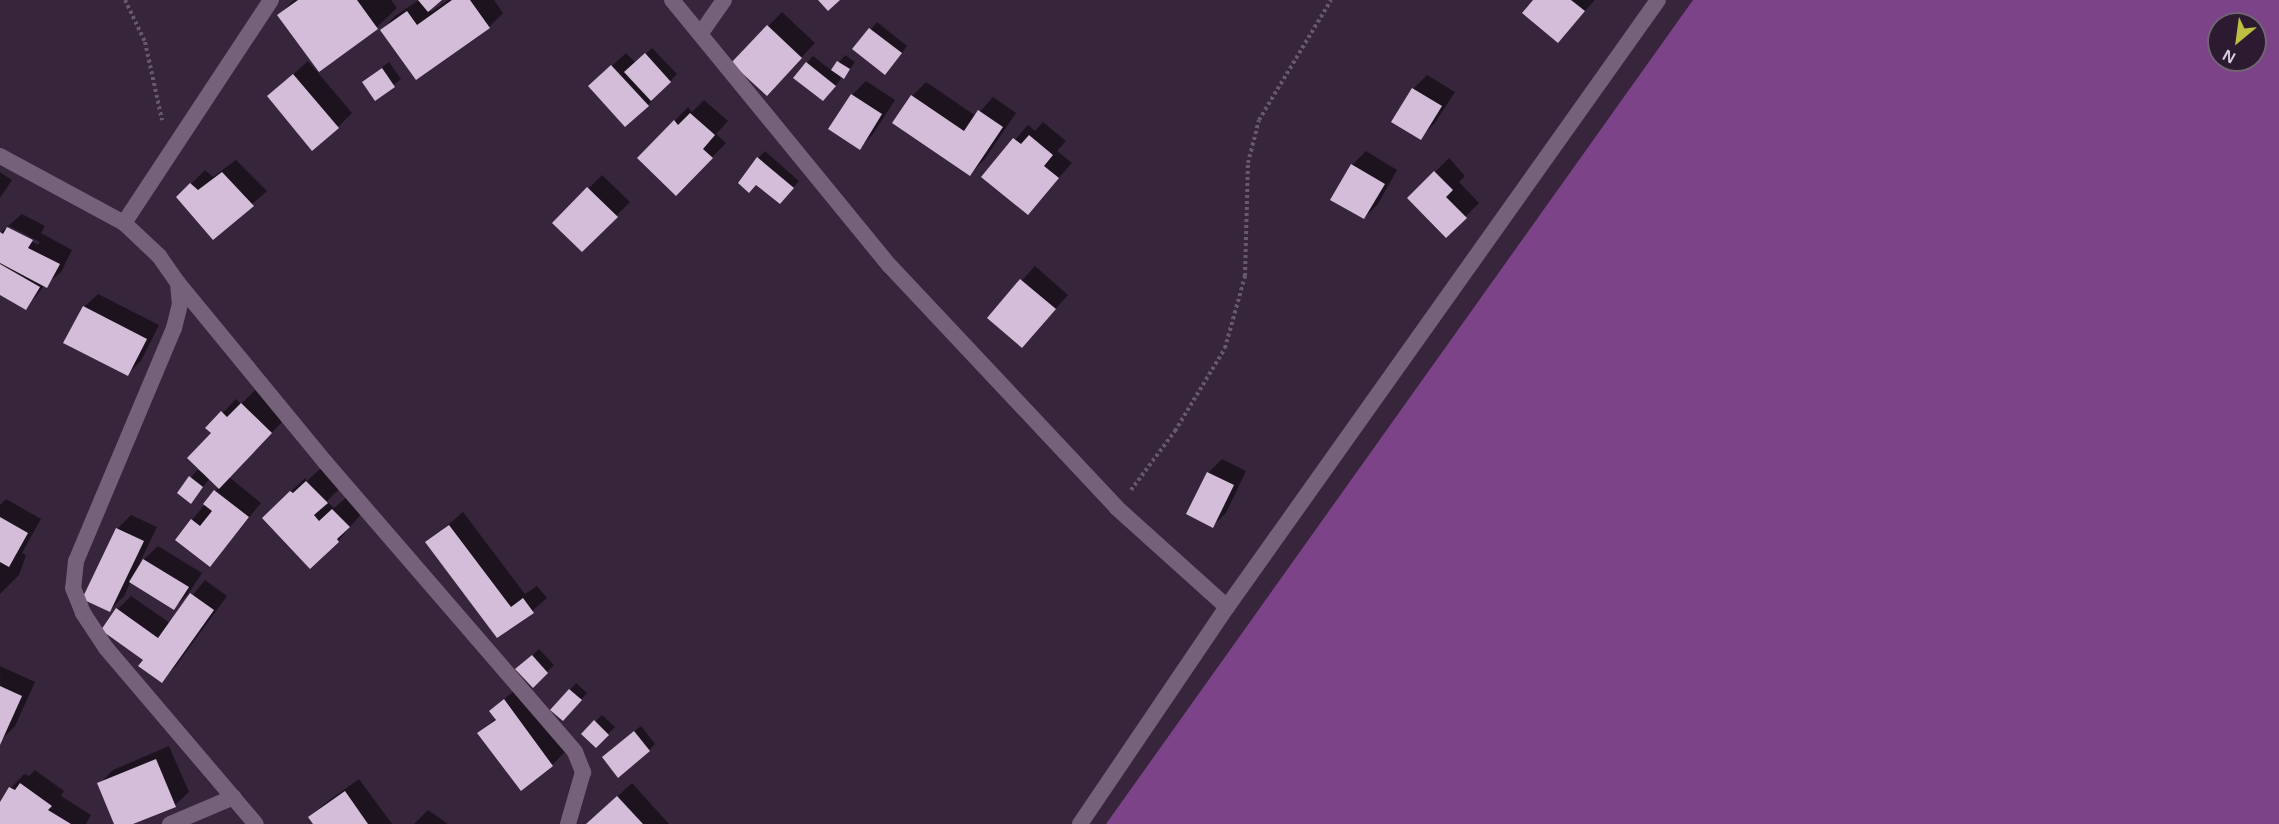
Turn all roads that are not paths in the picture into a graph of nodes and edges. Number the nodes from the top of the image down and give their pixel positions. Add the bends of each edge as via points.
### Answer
1 (270, 0) edge
2 (672, 0) edge
3 (724, 0) edge
4 (1658, 0) edge
5 (701, 33) junction
6 (0, 156) edge
7 (124, 223) junction
8 (178, 283) junction
9 (1227, 607) junction
10 (234, 797) junction
11 (170, 824) edge
12 (256, 824) edge
13 (568, 824) edge
14 (1080, 824) edge

1 - 7 street
2 - 5 street
3 - 5 street
4 - 9 street
5 - 9 street via 890,266 1118,508
6 - 7 street
7 - 8 street via 159,256
8 - 10 street via 180,304 174,328 76,561 72,588 106,648
8 - 13 street via 325,462 575,752 583,772
9 - 14 street
10 - 11 street
10 - 12 street

